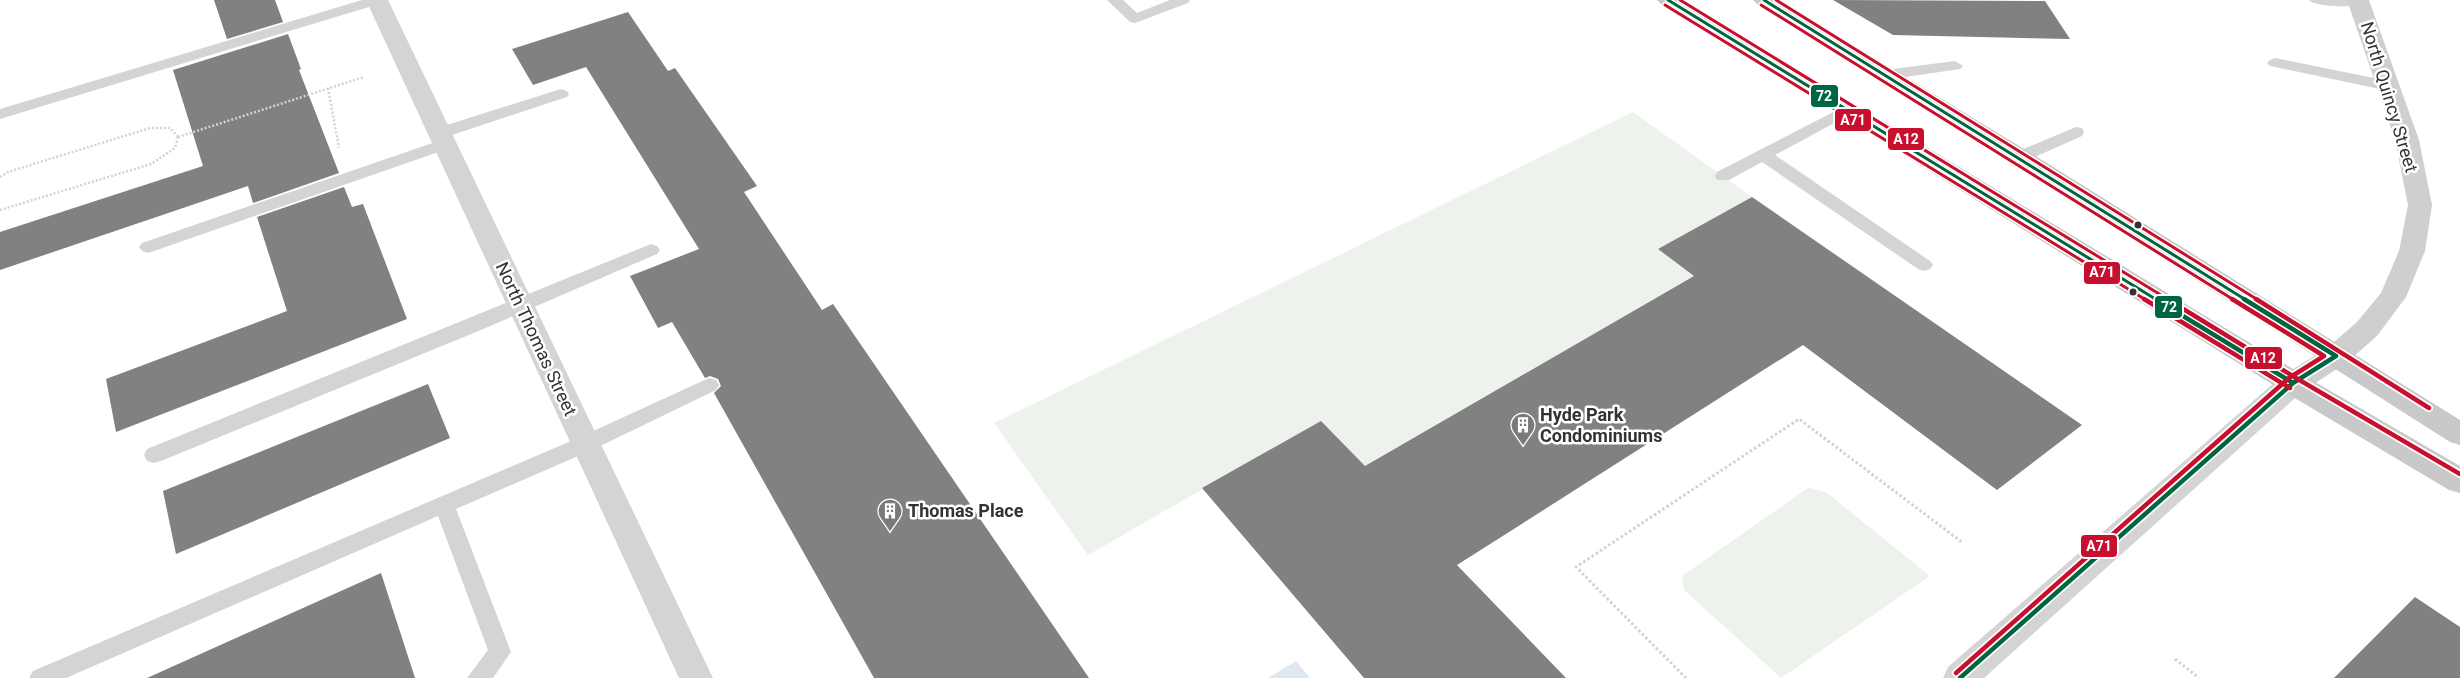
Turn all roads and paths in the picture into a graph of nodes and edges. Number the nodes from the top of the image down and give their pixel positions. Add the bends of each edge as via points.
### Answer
1 (377, 0) edge
2 (1114, 0) edge
3 (1183, 0) edge
4 (1668, 0) edge
5 (1764, 0) edge
6 (2316, 0) edge
7 (2359, 1) edge
8 (2275, 63) dead end
9 (1955, 66) dead end
10 (1885, 75) junction
11 (364, 77) dead end
12 (2389, 86) junction
13 (328, 88) junction
14 (561, 94) dead end
15 (1847, 110) junction
16 (0, 114) edge
17 (2076, 132) dead end
18 (178, 137) junction
19 (442, 138) junction
20 (1763, 155) junction
21 (2020, 157) junction
22 (1723, 176) dead end
23 (0, 177) edge
24 (345, 178) junction
25 (0, 210) edge
26 (148, 247) dead end
27 (651, 250) dead end
28 (1924, 265) dead end
29 (520, 306) junction
30 (2336, 356) junction
31 (2292, 383) junction
32 (709, 385) dead end
33 (2460, 434) edge
34 (585, 444) junction
35 (154, 455) dead end
36 (2460, 482) edge
37 (444, 504) junction
38 (1963, 543) dead end
39 (2175, 659) dead end
40 (41, 678) edge
41 (479, 678) edge
42 (696, 678) edge
43 (1686, 678) edge
44 (1960, 678) edge
45 (2199, 678) edge

1 - 16 lane
1 - 19 street, North Thomas Street
2 - 3 lane via 1135,19
4 - 15 main road
5 - 10 main road
6 - 7 lane
7 - 12 main road, North Quincy Street
8 - 12 lane
9 - 10 lane
10 - 21 main road
11 - 13 path
12 - 30 main road, North Quincy Street via 2407,140 2420,205 2412,251 2393,297 2367,329
13 - 18 path
13 - 24 path
14 - 19 lane
15 - 20 lane
15 - 31 main road
17 - 21 lane
18 - 23 path via 170,128 150,128
18 - 25 path via 174,148 151,164
19 - 24 lane
19 - 29 street, North Thomas Street
20 - 22 lane
20 - 28 lane
21 - 30 main road
24 - 26 lane
27 - 29 lane
29 - 34 street, North Thomas Street
29 - 35 lane
30 - 31 main road, North Quincy Street
30 - 33 main road
31 - 36 main road
31 - 44 street
32 - 34 lane
34 - 37 lane
34 - 42 street, North Thomas Street
37 - 40 lane
37 - 41 lane via 500,652
38 - 43 path via 1800,419 1576,568
39 - 45 path

